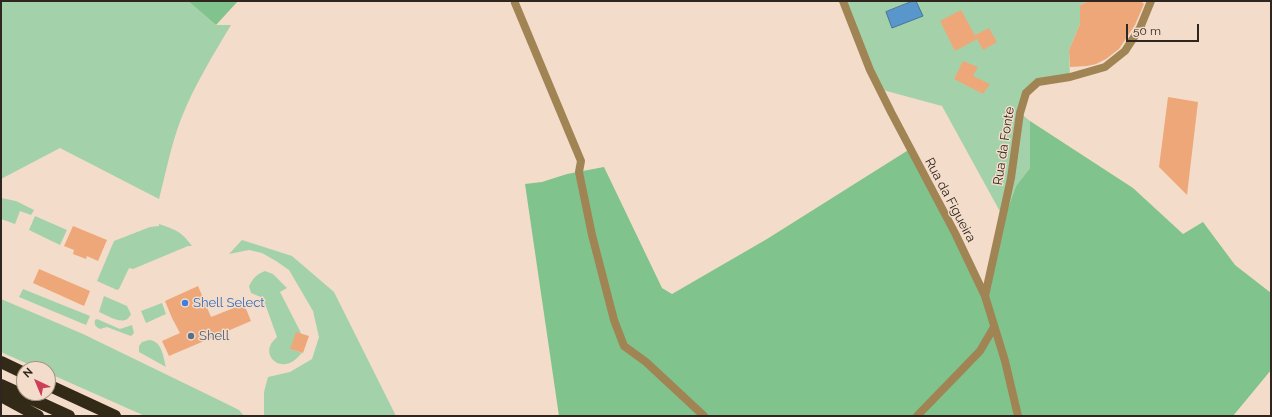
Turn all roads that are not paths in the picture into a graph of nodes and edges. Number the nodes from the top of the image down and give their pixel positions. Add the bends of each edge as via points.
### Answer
1 (843, 1) edge
2 (1151, 1) edge
3 (514, 2) edge
4 (985, 296) junction
5 (994, 327) junction
6 (1, 362) edge
7 (16, 369) edge
8 (1, 385) edge
9 (56, 389) edge
10 (1, 396) edge
11 (38, 416) edge
12 (69, 416) edge
13 (114, 416) edge
14 (704, 416) edge
15 (918, 416) edge
16 (1018, 416) edge

1 - 4 street, Rua da Figueira via 870,70
2 - 4 street, Rua da Fonte via 1140,28 1125,51 1105,67 1038,82 1026,93 1020,113 1011,178
3 - 14 street via 580,161 579,172 592,236 614,320 624,346 646,362
4 - 5 street, Rua da Figueira
5 - 15 street via 980,351
5 - 16 street, Rua da Figueira
6 - 7 highway
8 - 12 highway
9 - 13 highway
10 - 11 highway

